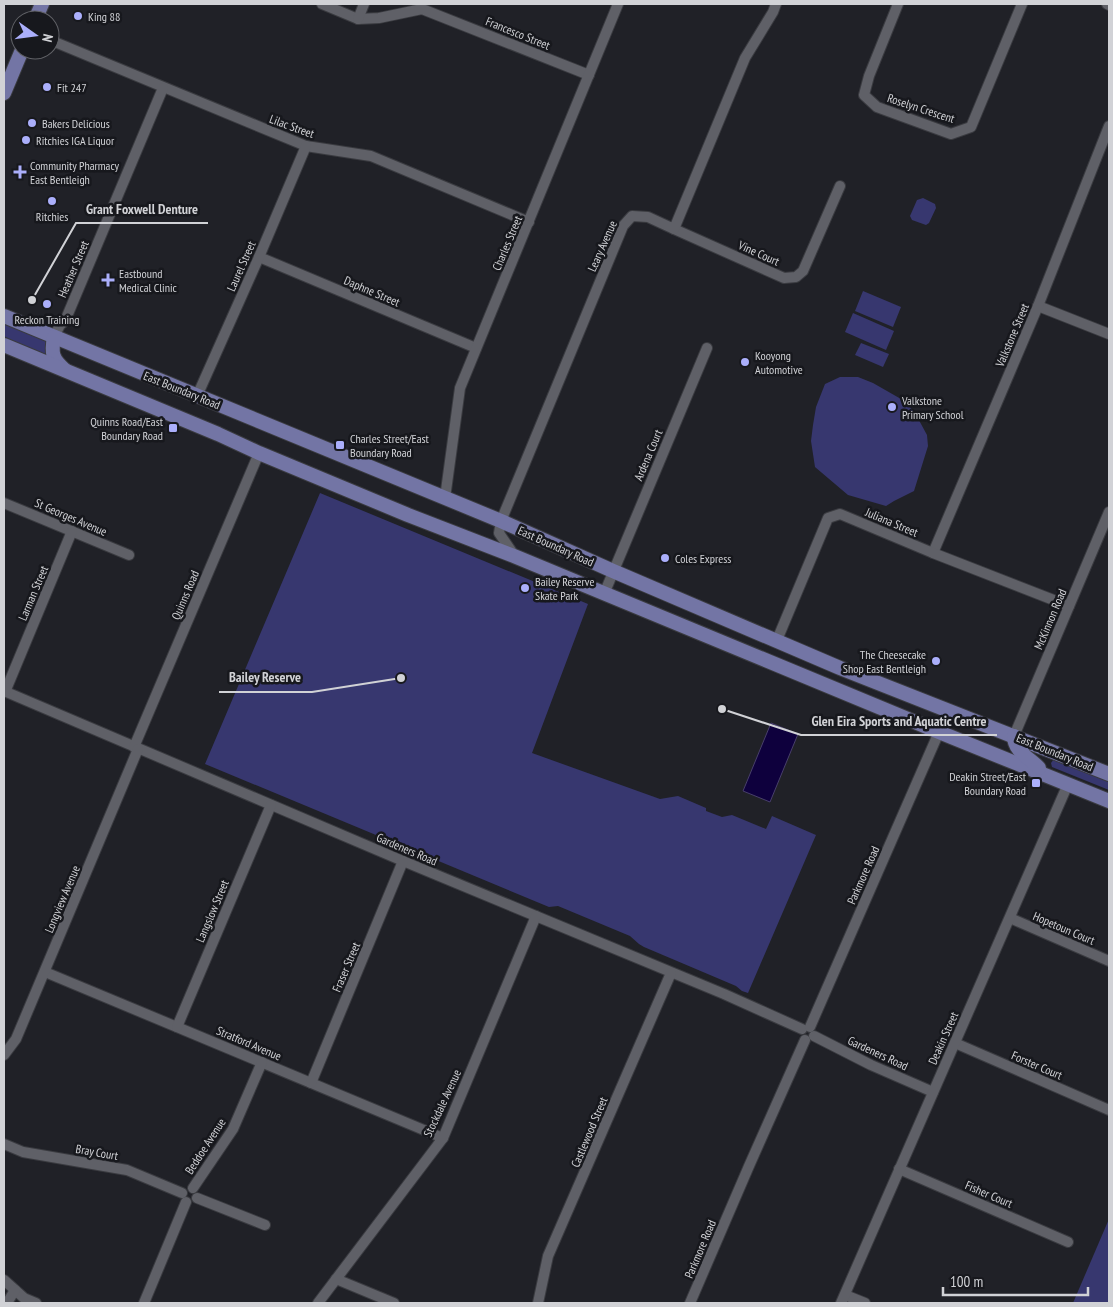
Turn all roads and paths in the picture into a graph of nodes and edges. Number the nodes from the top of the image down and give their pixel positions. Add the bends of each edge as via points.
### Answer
1 (322, 4) edge
2 (364, 4) edge
3 (618, 4) edge
4 (776, 4) edge
5 (898, 4) edge
6 (1021, 5) edge
7 (358, 18) junction
8 (60, 44) edge
9 (18, 60) edge
10 (588, 75) junction
11 (163, 88) junction
12 (4, 93) edge
13 (1109, 126) edge
14 (306, 146) junction
15 (840, 186) dead end
16 (529, 222) junction
17 (674, 229) junction
18 (259, 257) junction
19 (1038, 306) junction
20 (4, 316) edge
21 (65, 321) junction
22 (1109, 334) edge
23 (54, 337) junction
24 (72, 344) junction
25 (4, 345) edge
26 (476, 348) junction
27 (706, 348) dead end
28 (68, 372) junction
29 (197, 396) junction
30 (259, 454) junction
31 (445, 498) junction
32 (4, 503) edge
33 (1109, 512) edge
34 (501, 522) junction
35 (72, 531) junction
36 (934, 553) junction
37 (130, 555) dead end
38 (514, 556) junction
39 (613, 571) junction
40 (604, 594) junction
41 (1069, 606) junction
42 (777, 640) junction
43 (4, 692) edge
44 (939, 732) junction
45 (1014, 736) junction
46 (136, 748) junction
47 (1052, 751) junction
48 (1109, 774) edge
49 (1047, 775) junction
50 (1068, 784) junction
51 (1109, 801) edge
52 (271, 805) junction
53 (403, 861) junction
54 (536, 916) junction
55 (1010, 918) junction
56 (1109, 961) edge
57 (45, 972) junction
58 (671, 973) junction
59 (177, 1027) junction
60 (808, 1033) junction
61 (955, 1043) junction
62 (4, 1056) edge
63 (262, 1062) junction
64 (311, 1083) junction
65 (933, 1092) junction
66 (1109, 1110) edge
67 (443, 1138) junction
68 (4, 1144) edge
69 (899, 1169) junction
70 (195, 1193) junction
71 (184, 1197) junction
72 (265, 1225) dead end
73 (1068, 1242) dead end
74 (336, 1279) junction
75 (4, 1280) edge
76 (15, 1290) junction
77 (843, 1299) edge
78 (7, 1303) edge
79 (36, 1303) edge
80 (144, 1303) edge
81 (318, 1303) edge
82 (394, 1303) edge
83 (538, 1303) edge
84 (690, 1303) edge
85 (865, 1303) edge

1 - 7 street, Francesco Street
2 - 7 street
3 - 10 street, Charles Street
4 - 17 street via 745,58
5 - 6 street, Roselyn Crescent via 868,76 864,95 877,107 952,134 971,127
7 - 10 street, Francesco Street via 379,18 422,9
8 - 11 street, Lilac Street
9 - 12 main road
10 - 16 street, Charles Street
11 - 14 street, Lilac Street
11 - 21 street, Heather Street
13 - 19 street, Valkstone Street
14 - 16 street, Lilac Street via 371,156
14 - 18 street, Laurel Street
15 - 17 street, Vine Court via 803,271 796,277 784,278
16 - 26 street, Charles Street
17 - 34 street, Leary Avenue via 648,217 632,216 623,226
18 - 26 street, Daphne Street
18 - 29 street, Laurel Street
19 - 22 street
19 - 36 street, Valkstone Street
20 - 23 main road, East Boundary Road
21 - 23 street, Heather Street
21 - 24 street
23 - 24 main road, East Boundary Road
23 - 28 main road via 54,357
24 - 29 main road, East Boundary Road
25 - 28 main road, East Boundary Road
26 - 31 street, Charles Street via 460,388
27 - 39 street, Ardena Court
28 - 30 main road, East Boundary Road
29 - 31 main road, East Boundary Road
30 - 38 main road, East Boundary Road
30 - 46 street, Quinns Road
31 - 34 main road, East Boundary Road
32 - 35 street, St Georges Avenue
33 - 41 street, McKinnon Road
34 - 38 street via 498,533
34 - 39 main road, East Boundary Road
35 - 37 street, St Georges Avenue
35 - 43 street, Larman Street
36 - 41 street, Juliana Street
36 - 42 street, Juliana Street via 840,514 828,518
38 - 40 main road, East Boundary Road
39 - 40 street, Ardena Court
39 - 42 main road, East Boundary Road
40 - 44 main road, East Boundary Road
41 - 45 street, McKinnon Road
42 - 45 main road, East Boundary Road
43 - 46 street, Gardeners Road
44 - 49 main road, East Boundary Road
44 - 60 street, Parkmore Road
45 - 47 main road, East Boundary Road
45 - 49 main road via 1020,751
46 - 52 street, Gardeners Road
46 - 57 street, Longview Avenue
47 - 48 main road, East Boundary Road
47 - 49 main road
49 - 50 main road, East Boundary Road
50 - 51 main road, East Boundary Road
50 - 55 street, Deakin Street
52 - 53 street, Gardeners Road
52 - 59 street, Langslow Street
53 - 54 street, Gardeners Road
53 - 64 street, Fraser Street
54 - 58 street, Gardeners Road
54 - 67 street, Stockdale Avenue
55 - 56 street, Hopetoun Court
55 - 61 street, Deakin Street
57 - 59 street, Stratford Avenue
57 - 62 street, Longview Avenue via 16,1039
58 - 60 street, Gardeners Road
58 - 83 street, Castlewood Street via 548,1256
59 - 63 street, Stratford Avenue
60 - 65 street, Gardeners Road
60 - 84 street, Parkmore Road
61 - 65 street, Deakin Street
61 - 66 street, Forster Court
63 - 64 street, Stratford Avenue
63 - 70 street, Beddoe Avenue via 233,1129
64 - 67 street, Stratford Avenue
65 - 69 street, Deakin Street
67 - 74 street, Stockdale Avenue
68 - 71 street, Bray Court via 23,1152 127,1170
69 - 73 street, Fisher Court
69 - 77 street, Deakin Street
70 - 71 street via 188,1188
70 - 72 street
71 - 80 street
74 - 81 street, Stockdale Avenue
74 - 82 street
75 - 76 street
76 - 78 street
76 - 79 street
77 - 85 street

